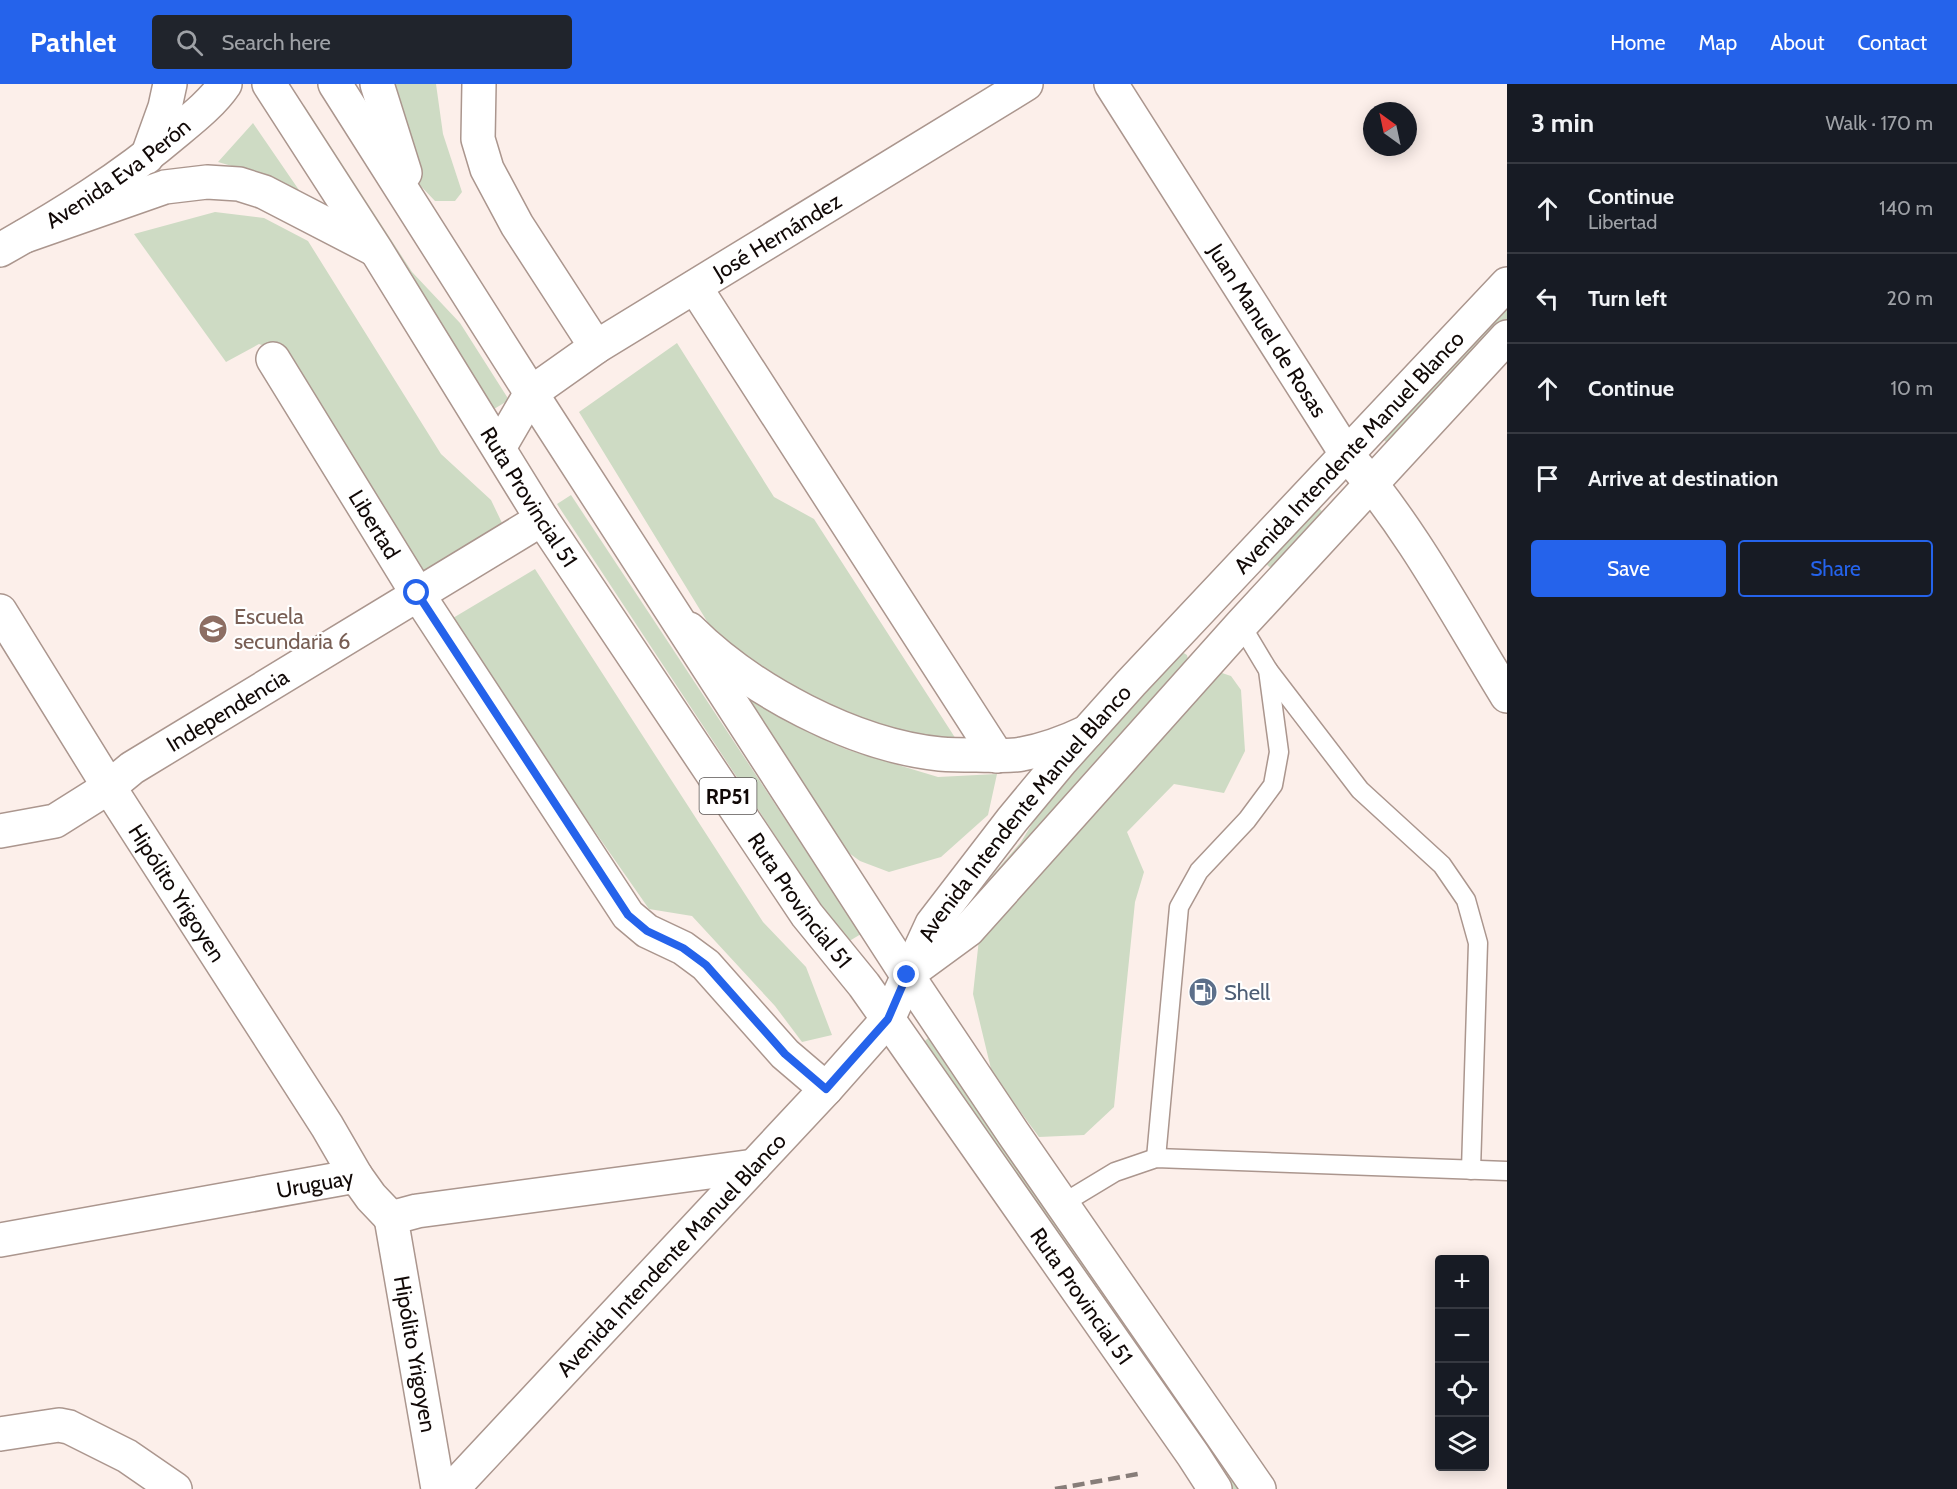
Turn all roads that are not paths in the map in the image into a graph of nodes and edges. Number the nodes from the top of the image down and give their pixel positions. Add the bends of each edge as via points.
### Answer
1 (170, 84) edge
2 (225, 84) edge
3 (269, 84) edge
4 (334, 84) edge
5 (377, 84) edge
6 (478, 84) edge
7 (1026, 84) edge
8 (1111, 84) edge
9 (147, 157) junction
10 (418, 215) junction
11 (12, 243) edge
12 (376, 250) junction
13 (1507, 284) edge
14 (695, 287) junction
15 (1507, 337) edge
16 (596, 347) junction
17 (273, 359) dead end
18 (531, 393) junction
19 (499, 448) junction
20 (1347, 455) junction
21 (1372, 483) junction
22 (542, 519) junction
23 (417, 593) junction
24 (1211, 599) junction
25 (0, 611) edge
26 (675, 615) junction
27 (1241, 625) junction
28 (1268, 670) junction
29 (1507, 696) edge
30 (1087, 732) junction
31 (997, 756) junction
32 (109, 787) junction
33 (0, 831) edge
34 (907, 975) junction
35 (888, 1019) junction
36 (826, 1089) junction
37 (1156, 1158) junction
38 (754, 1166) junction
39 (1471, 1170) junction
40 (1507, 1171) edge
41 (356, 1176) junction
42 (1062, 1204) junction
43 (391, 1218) junction
44 (0, 1239) edge
45 (0, 1434) edge
46 (175, 1489) edge
47 (438, 1489) edge
48 (452, 1489) edge
49 (1215, 1489) edge
50 (1258, 1489) edge

1 - 9 street
2 - 9 street, Avenida Eva Perón
3 - 12 street, Ruta Provincial 51 / RP51
4 - 10 street, Ruta Provincial 51 / RP51
5 - 10 street
6 - 16 street via 478,139 487,169 517,225
7 - 14 street, José Hernández
8 - 20 street, Juan Manuel de Rosas
9 - 11 street, Avenida Eva Perón via 99,192
10 - 18 street, Ruta Provincial 51 / RP51
11 - 12 street via 165,187 207,182 239,184 264,192
12 - 19 street, Ruta Provincial 51 / RP51
13 - 20 street, Avenida Intendente Manuel Blanco
14 - 16 street, José Hernández
14 - 31 street
15 - 21 street, Avenida Intendente Manuel Blanco
16 - 18 street, José Hernández
17 - 23 street, Libertad
18 - 19 street
18 - 26 street, Ruta Provincial 51 / RP51
19 - 22 street, Ruta Provincial 51 / RP51
20 - 21 street, Juan Manuel de Rosas
20 - 24 street, Avenida Intendente Manuel Blanco
21 - 27 street, Avenida Intendente Manuel Blanco
21 - 29 street, Juan Manuel de Rosas
22 - 23 street, Independencia
22 - 35 street, Ruta Provincial 51 / RP51 via 807,915
23 - 32 street, Independencia via 132,768
23 - 36 street, Libertad via 628,915 647,931 683,948 706,965 785,1054
24 - 27 street
24 - 30 street, Avenida Intendente Manuel Blanco
25 - 32 street, Hipólito Yrigoyen
26 - 31 street via 741,673 847,730 939,754
26 - 34 street, Ruta Provincial 51 / RP51
27 - 28 lane
27 - 34 street, Avenida Intendente Manuel Blanco via 968,930
28 - 37 lane via 1279,752 1273,785 1247,820 1199,871 1179,908
28 - 39 lane via 1360,790 1442,865 1466,900 1478,943
30 - 31 street via 1058,746
30 - 34 street, Avenida Intendente Manuel Blanco via 1035,791 932,924
32 - 33 street, Independencia via 55,821
32 - 41 street, Hipólito Yrigoyen
34 - 35 street, Avenida Intendente Manuel Blanco
34 - 42 street, Ruta Provincial 51 / RP51
35 - 36 street, Avenida Intendente Manuel Blanco
35 - 49 street, Ruta Provincial 51 / RP51
36 - 38 street, Avenida Intendente Manuel Blanco
37 - 39 lane
37 - 42 lane via 1115,1172
38 - 43 street via 417,1211
38 - 48 street, Avenida Intendente Manuel Blanco
39 - 40 lane
41 - 43 street, Uruguay
41 - 44 street, Uruguay
42 - 50 street, Ruta Provincial 51 / RP51
43 - 47 street, Hipólito Yrigoyen
45 - 46 street via 69,1427 127,1456

